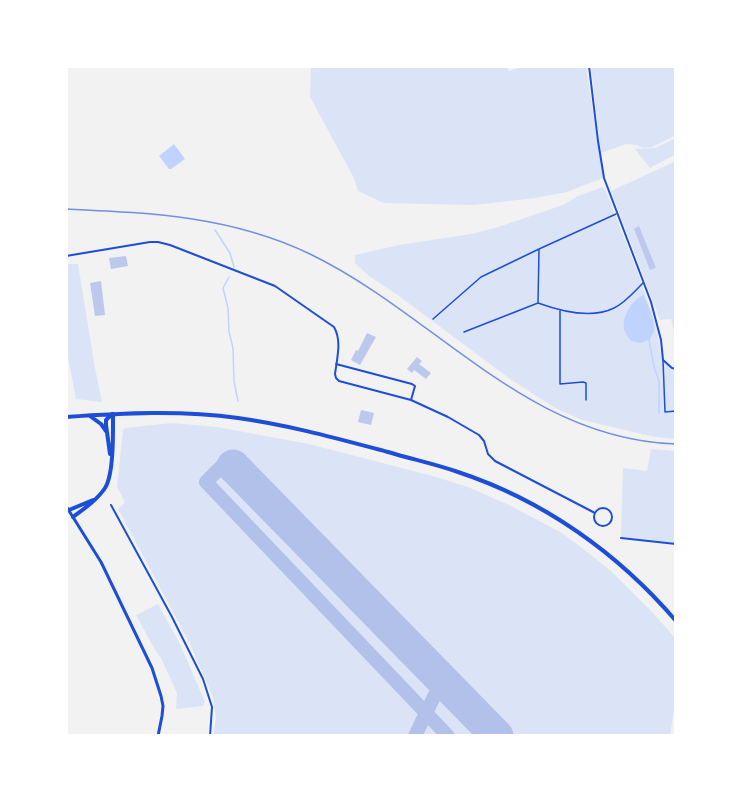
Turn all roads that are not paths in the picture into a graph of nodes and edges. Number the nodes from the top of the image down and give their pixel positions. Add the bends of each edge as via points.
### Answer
1 (589, 66) edge
2 (617, 213) junction
3 (539, 249) junction
4 (66, 256) edge
5 (644, 283) junction
6 (538, 303) junction
7 (560, 310) junction
8 (433, 319) dead end
9 (464, 332) dead end
10 (663, 360) junction
11 (336, 364) junction
12 (676, 369) edge
13 (411, 400) junction
14 (586, 400) dead end
15 (676, 411) edge
16 (113, 414) junction
17 (89, 416) junction
18 (66, 417) edge
19 (106, 432) junction
20 (111, 460) junction
21 (93, 500) junction
22 (111, 505) dead end
23 (67, 508) edge
24 (595, 513) junction
25 (73, 517) junction
26 (621, 538) dead end
27 (676, 544) edge
28 (676, 621) edge
29 (158, 736) edge
30 (210, 736) edge

1 - 2 street via 601,162
2 - 3 lane
2 - 5 street
3 - 6 lane
3 - 8 lane via 481,278
4 - 11 street via 158,242 275,286 334,327 339,343
5 - 7 lane via 622,303 603,312
5 - 10 street
6 - 7 lane
6 - 9 lane
7 - 14 lane via 560,384 586,383
10 - 12 street
10 - 15 lane via 665,412
11 - 13 street via 339,381
11 - 13 street via 412,384 415,386
13 - 24 street via 479,435 495,461
16 - 17 main road
16 - 19 main road via 106,420
16 - 20 main road
16 - 28 main road via 237,418 299,429 458,472 503,490 566,524 624,567
17 - 18 main road
17 - 19 main road
19 - 20 main road
20 - 21 main road via 106,486
21 - 23 main road
21 - 25 main road
22 - 30 street via 203,680 212,707
23 - 25 street
24 - 24 street via 599,525 605,526 611,520 612,514 606,508
25 - 29 street via 105,571 152,668 163,706
26 - 27 street

